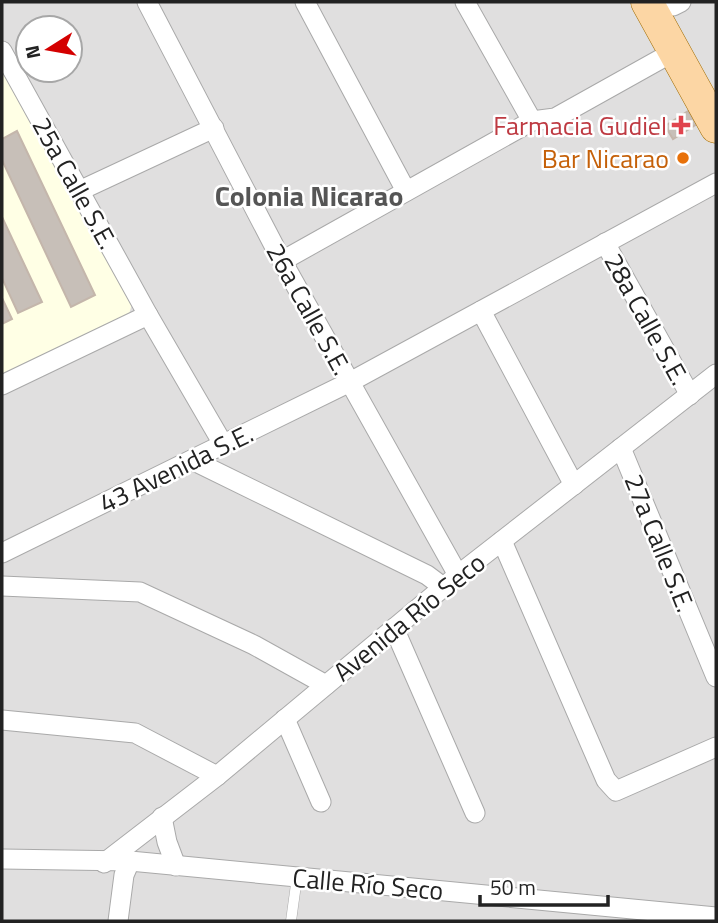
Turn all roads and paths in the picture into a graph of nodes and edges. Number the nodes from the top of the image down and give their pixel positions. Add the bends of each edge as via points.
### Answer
1 (147, 2) edge
2 (304, 2) edge
3 (466, 2) edge
4 (668, 3) edge
5 (2, 51) edge
6 (675, 51) junction
7 (716, 84) edge
8 (532, 121) junction
9 (716, 127) edge
10 (214, 128) junction
11 (716, 183) edge
12 (79, 191) junction
13 (406, 191) junction
14 (605, 243) junction
15 (282, 261) junction
16 (481, 311) junction
17 (148, 315) junction
18 (716, 374) edge
19 (349, 382) junction
20 (2, 385) edge
21 (690, 395) junction
22 (223, 444) junction
23 (621, 448) junction
24 (192, 460) junction
25 (574, 485) junction
26 (502, 541) junction
27 (2, 553) edge
28 (451, 581) junction
29 (2, 586) edge
30 (394, 628) junction
31 (716, 677) edge
32 (326, 685) junction
33 (285, 719) junction
34 (2, 720) edge
35 (716, 747) edge
36 (217, 776) junction
37 (321, 802) dead end
38 (475, 813) dead end
39 (162, 817) junction
40 (2, 859) edge
41 (130, 861) junction
42 (104, 863) junction
43 (176, 866) junction
44 (297, 877) junction
45 (666, 917) edge
46 (716, 917) edge
47 (118, 921) edge
48 (291, 921) edge

1 - 10 street, 26a Calle S.E.
2 - 13 street
3 - 8 street
4 - 6 main road
4 - 7 main road
5 - 12 street, 25a Calle S.E.
6 - 8 street via 555,118
6 - 9 main road
8 - 13 street
10 - 12 street
10 - 15 street, 26a Calle S.E.
11 - 14 street, 43 Avenida S.E.
12 - 17 street, 25a Calle S.E.
13 - 15 street
14 - 16 street, 43 Avenida S.E.
14 - 21 street, 28a Calle S.E.
15 - 19 street, 26a Calle S.E.
16 - 19 street, 43 Avenida S.E.
16 - 25 street
17 - 20 street
17 - 22 street, 25a Calle S.E.
18 - 21 street, Avenida Río Seco
19 - 22 street, 43 Avenida S.E.
19 - 28 street, 26a Calle S.E.
21 - 23 street, Avenida Río Seco
22 - 24 street, 43 Avenida S.E.
23 - 25 street, Avenida Río Seco
23 - 31 street, 27a Calle S.E.
24 - 27 street, 43 Avenida S.E.
24 - 28 street via 426,575
25 - 26 street, Avenida Río Seco
26 - 28 street, Avenida Río Seco
26 - 35 street via 606,780 615,791
28 - 30 street, Avenida Río Seco
29 - 32 street via 140,592 254,645
30 - 32 street, Avenida Río Seco
30 - 38 street
32 - 33 street, Avenida Río Seco
33 - 36 street, Avenida Río Seco
33 - 37 street
34 - 36 street via 135,733
36 - 39 street, Avenida Río Seco
39 - 42 street, Avenida Río Seco
39 - 43 street
40 - 42 street, Calle Río Seco
41 - 42 street, Calle Río Seco
41 - 43 street, Calle Río Seco
41 - 47 street
43 - 44 street, Calle Río Seco
44 - 45 street, Calle Río Seco
44 - 48 lane
45 - 46 street, Calle Río Seco

